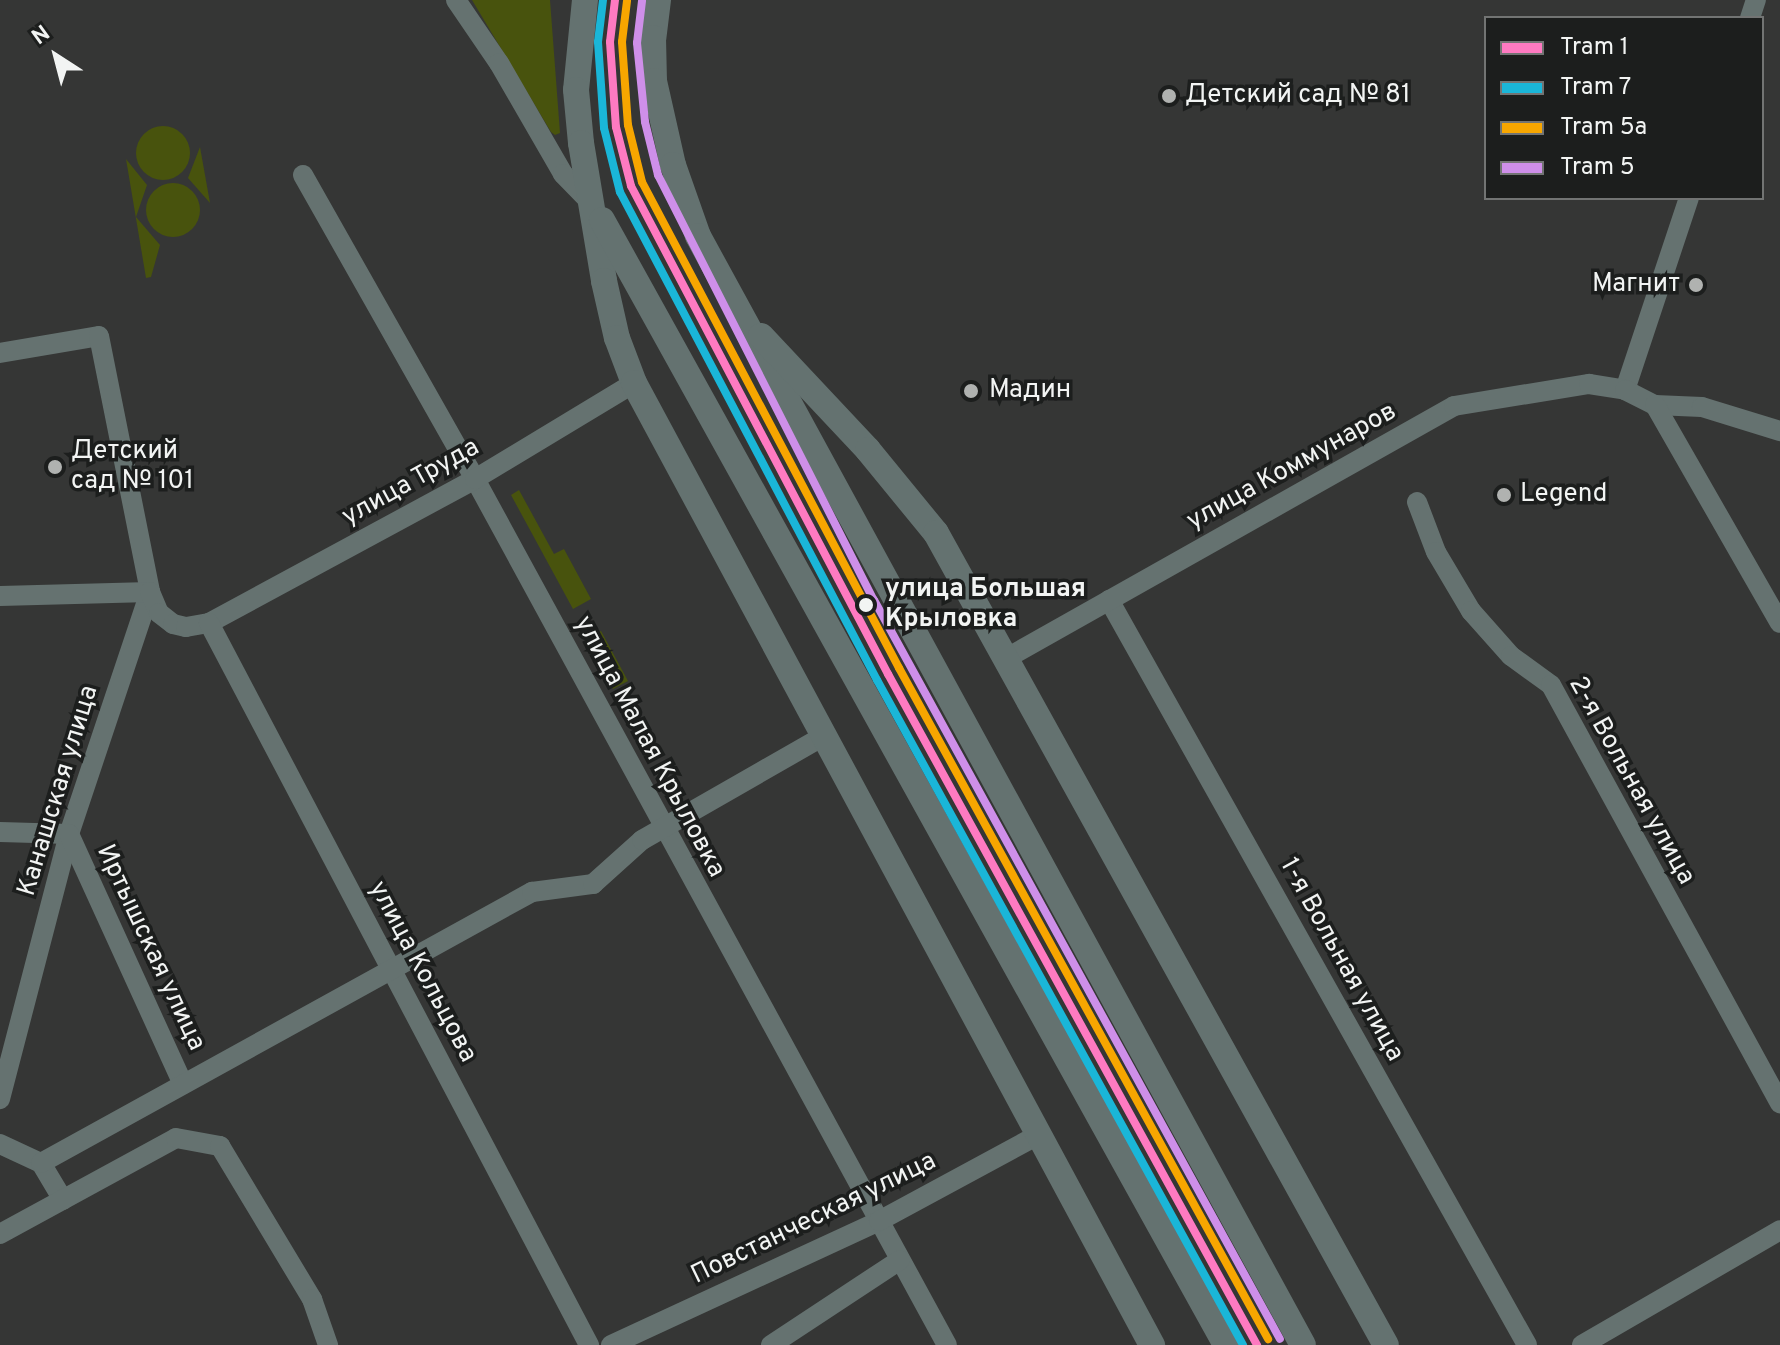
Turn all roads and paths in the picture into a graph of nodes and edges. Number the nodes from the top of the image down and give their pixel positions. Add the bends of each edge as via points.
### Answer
1 (456, 0) edge
2 (585, 0) edge
3 (658, 0) edge
4 (303, 175) dead end
5 (1688, 200) edge
6 (594, 206) junction
7 (734, 308) junction
8 (0, 353) edge
9 (634, 383) junction
10 (1625, 390) junction
11 (1655, 405) junction
12 (1780, 431) edge
13 (475, 479) junction
14 (1417, 502) dead end
15 (150, 592) junction
16 (0, 596) edge
17 (1109, 600) junction
18 (209, 623) junction
19 (1780, 623) edge
20 (1005, 659) junction
21 (822, 737) junction
22 (662, 828) junction
23 (0, 832) edge
24 (69, 834) junction
25 (391, 969) junction
26 (183, 1084) junction
27 (0, 1099) edge
28 (1780, 1104) edge
29 (1038, 1135) junction
30 (0, 1144) edge
31 (41, 1163) junction
32 (63, 1200) junction
33 (879, 1221) junction
34 (1780, 1230) edge
35 (0, 1234) edge
36 (900, 1260) junction
37 (328, 1345) edge
38 (589, 1345) edge
39 (611, 1345) edge
40 (771, 1345) edge
41 (947, 1345) edge
42 (1152, 1345) edge
43 (1226, 1345) edge
44 (1303, 1345) edge
45 (1386, 1345) edge
46 (1527, 1345) edge
47 (1582, 1345) edge

1 - 6 street via 563,174
2 - 6 main road via 576,90
3 - 7 main road via 654,81 673,165 698,236
4 - 13 street, улица Малая Крыловка
5 - 10 street
6 - 9 main road via 604,281
6 - 43 main road
7 - 20 main road via 921,512
7 - 44 main road
8 - 15 street via 99,336
9 - 13 street, улица Труда
9 - 21 main road
10 - 11 street, улица Коммунаров
10 - 17 street, улица Коммунаров via 1589,384 1454,406
11 - 12 street via 1702,407
11 - 19 street
13 - 18 street, улица Труда
13 - 22 street, улица Малая Крыловка
14 - 28 street, 2-я Вольная улица via 1436,552 1471,611 1511,656 1551,685
15 - 16 street
15 - 18 street via 159,613 173,624
15 - 24 street, Канашская улица
17 - 20 street, улица Коммунаров
17 - 46 street, 1-я Вольная улица
18 - 25 street, улица Кольцова
20 - 45 main road
21 - 22 street
21 - 29 main road
22 - 25 street via 593,884 532,892
22 - 33 street, улица Малая Крыловка
23 - 24 street
24 - 26 street, Иртышская улица
24 - 27 street, Канашская улица
25 - 26 street
25 - 38 street, улица Кольцова
26 - 31 street
29 - 33 street, Повстанческая улица
29 - 42 main road
30 - 31 street
31 - 32 street
32 - 35 street
32 - 37 street via 176,1138 220,1146 312,1299
33 - 36 street, улица Малая Крыловка
33 - 39 street, Повстанческая улица
34 - 47 street
36 - 40 street
36 - 41 street, улица Малая Крыловка

